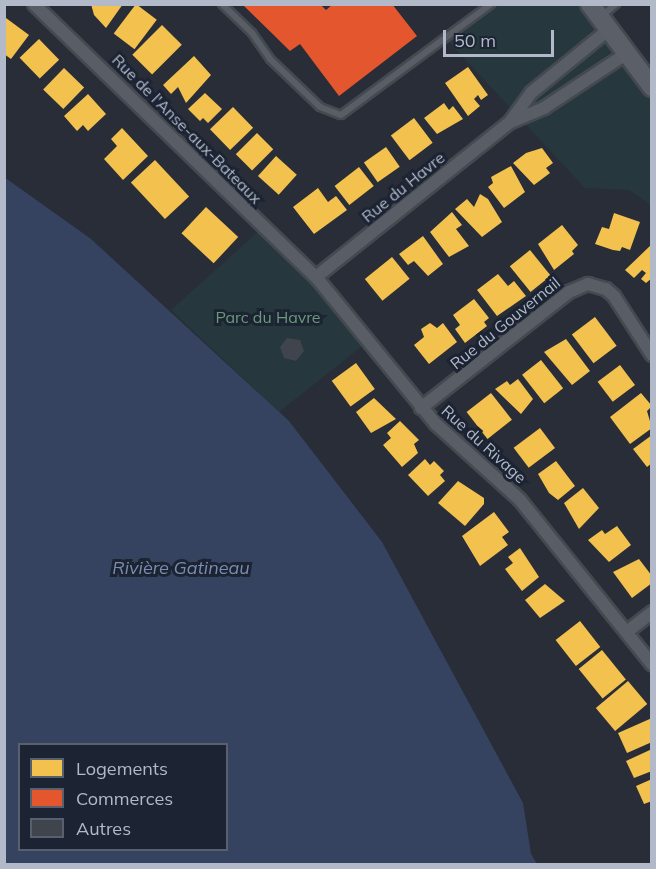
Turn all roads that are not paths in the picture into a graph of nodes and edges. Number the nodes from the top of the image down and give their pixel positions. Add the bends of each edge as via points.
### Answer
1 (34, 4) edge
2 (222, 4) edge
3 (491, 4) edge
4 (582, 4) edge
5 (616, 4) edge
6 (599, 18) edge
7 (626, 54) junction
8 (651, 87) edge
9 (510, 122) junction
10 (316, 277) junction
11 (651, 355) edge
12 (421, 408) junction
13 (651, 612) edge
14 (628, 631) junction
15 (651, 664) edge

1 - 10 street, Rue de l'Anse-aux-Bateaux
2 - 3 lane via 252,33 270,59 320,107 335,115 348,112
4 - 6 main road
5 - 6 lane
6 - 7 main road
6 - 9 street, Rue du Havre
7 - 8 main road
7 - 9 street, Rue du Havre via 544,108
9 - 10 street, Rue du Havre
10 - 12 street, Rue du Rivage
11 - 12 street, Rue du Gouvernail via 614,297 606,289 588,284 569,292
12 - 14 street, Rue du Rivage via 458,447 505,484
13 - 14 street
14 - 15 street, Rue du Rivage

